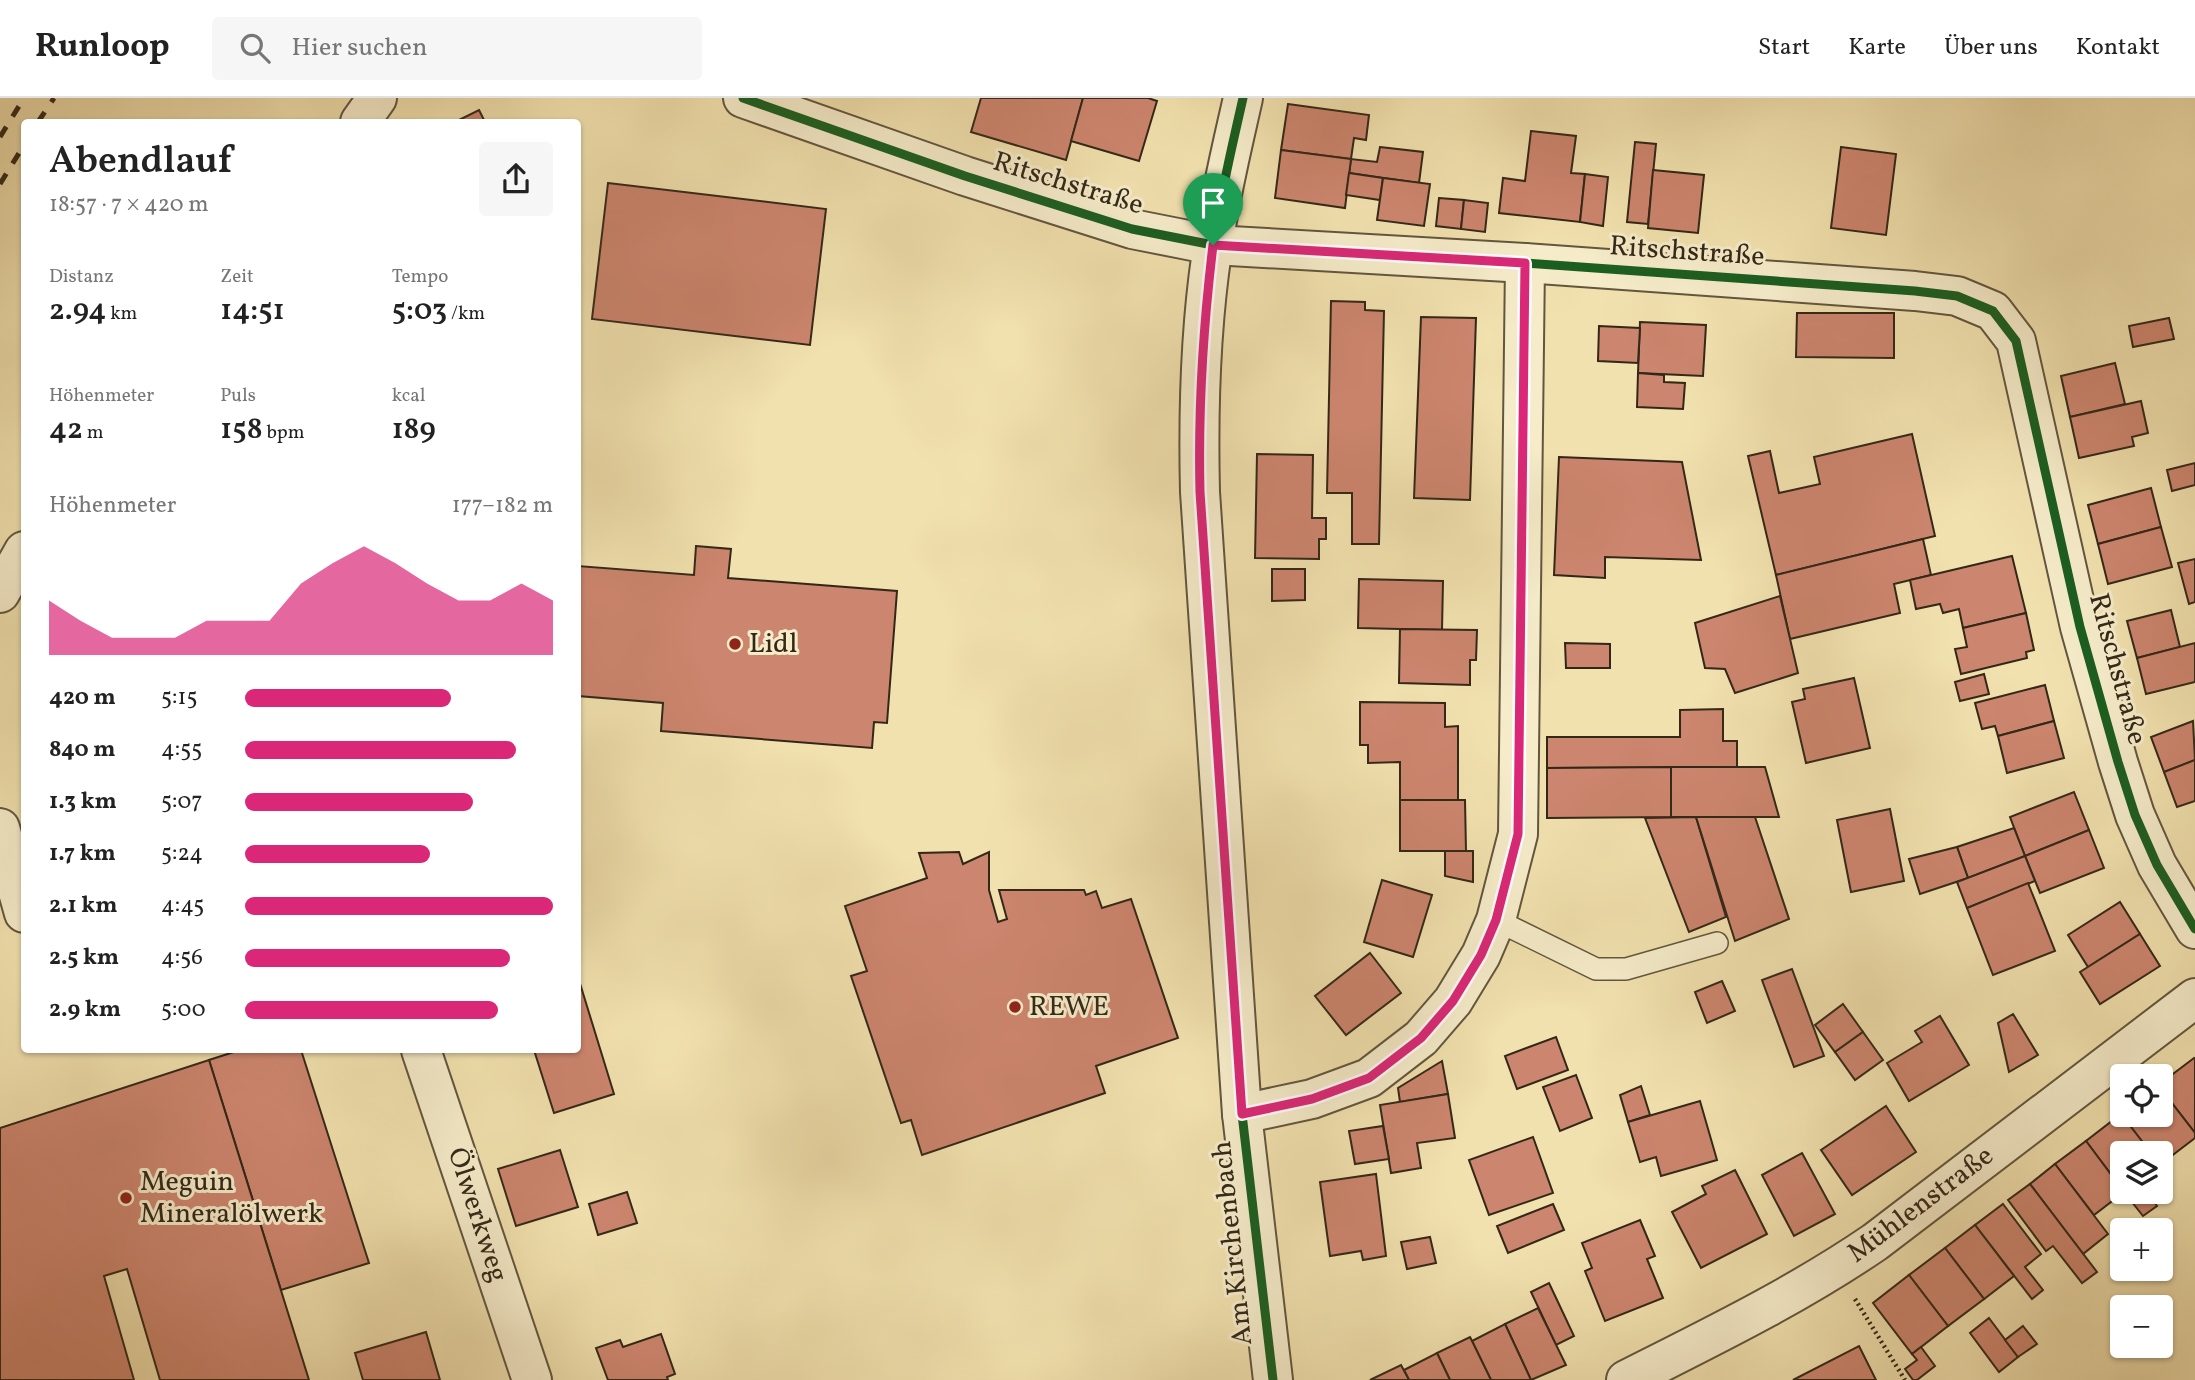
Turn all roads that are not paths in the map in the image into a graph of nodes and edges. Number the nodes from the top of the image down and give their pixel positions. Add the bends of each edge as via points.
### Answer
1 (377, 98) edge
2 (743, 98) edge
3 (1243, 98) edge
4 (362, 119) edge
5 (1213, 245) junction
6 (1525, 263) junction
7 (21, 556) edge
8 (0, 593) edge
9 (0, 828) edge
10 (21, 902) edge
11 (1496, 920) junction
12 (2195, 929) edge
13 (1717, 943) dead end
14 (2195, 998) edge
15 (422, 1053) edge
16 (1242, 1114) junction
17 (532, 1380) edge
18 (1273, 1380) edge
19 (1626, 1380) edge

1 - 4 street
2 - 5 street, Ritschstraße via 1132,229
3 - 5 street, Am Kirchenbach
5 - 6 street, Ritschstraße
5 - 16 street, Am Kirchenbach via 1201,348 1200,492
6 - 11 street via 1518,834
6 - 12 street, Ritschstraße via 1915,291 1957,296 1993,311 2016,341 2080,627 2135,815 2157,865
7 - 8 street
9 - 10 street
11 - 13 lane via 1597,969 1626,969
11 - 16 street via 1453,1001 1421,1038 1369,1078 1312,1099
14 - 19 street, Mühlenstraße via 1836,1269
15 - 17 street, Ölwerkweg
16 - 18 street, Am Kirchenbach

